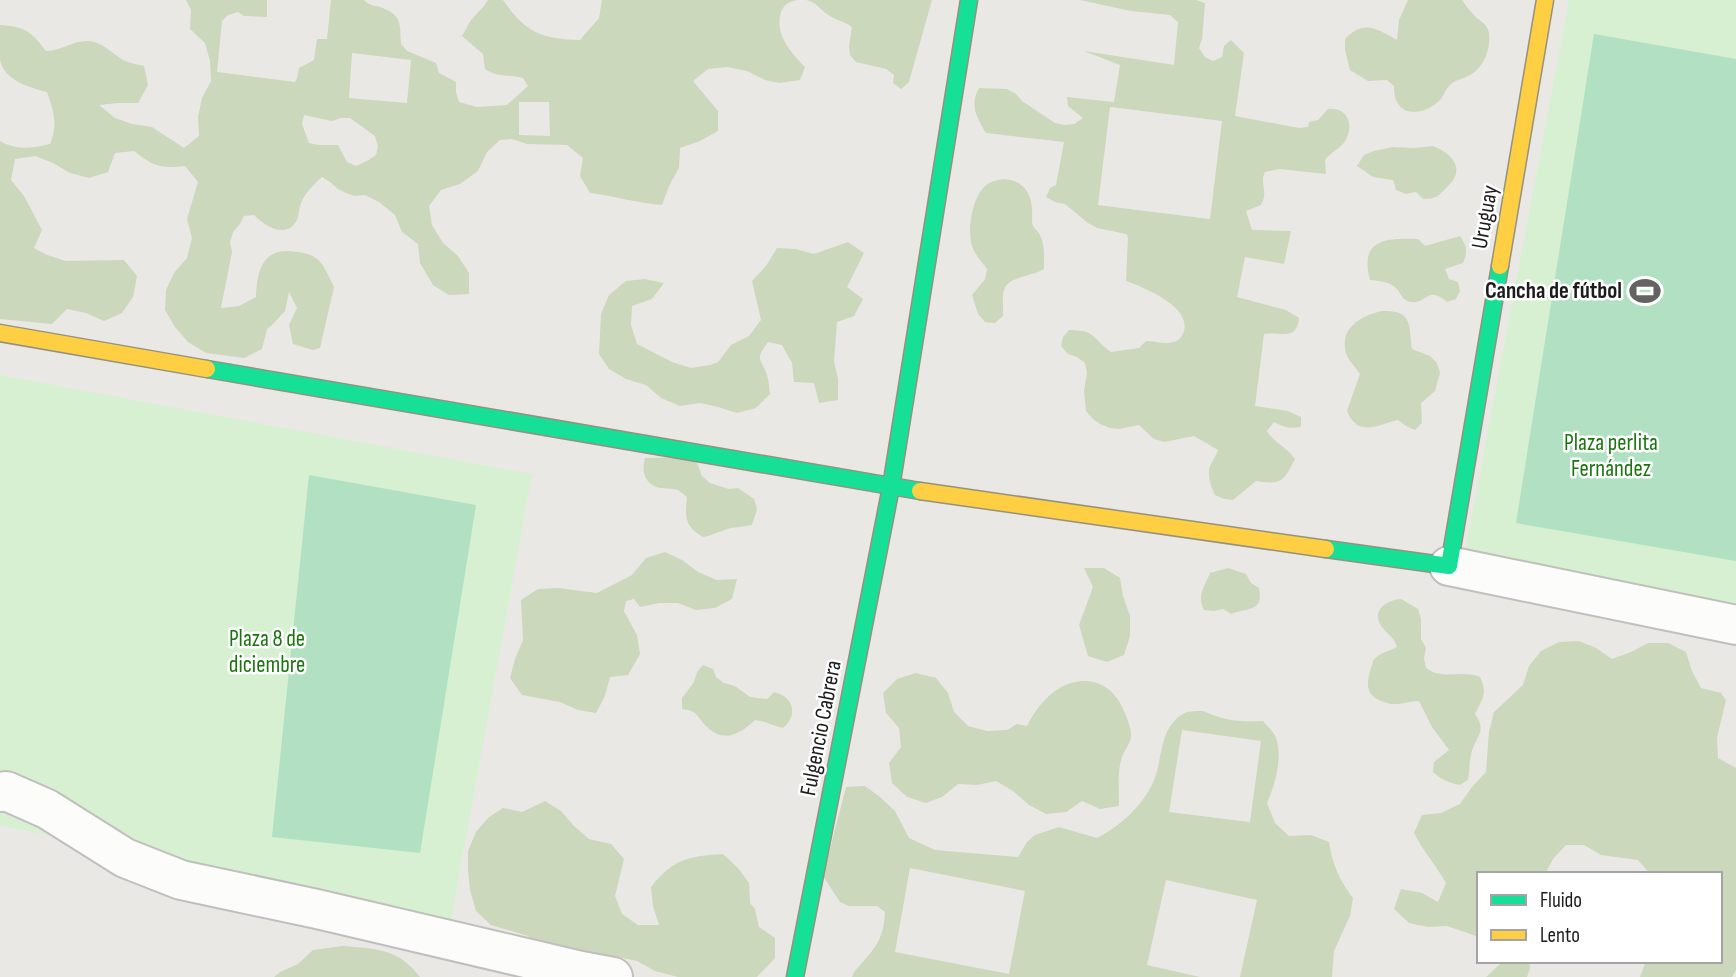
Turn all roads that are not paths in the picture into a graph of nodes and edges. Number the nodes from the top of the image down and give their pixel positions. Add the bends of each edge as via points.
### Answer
1 (969, 0) edge
2 (1545, 0) edge
3 (0, 333) edge
4 (891, 487) junction
5 (1449, 566) junction
6 (1736, 625) edge
7 (0, 792) edge
8 (613, 977) edge
9 (795, 977) edge

1 - 4 main road, Fulgencio Cabrera
2 - 5 main road, Uruguay
3 - 4 main road
4 - 5 main road
4 - 9 main road, Fulgencio Cabrera
5 - 6 street
7 - 8 street via 47,809 125,858 181,880

